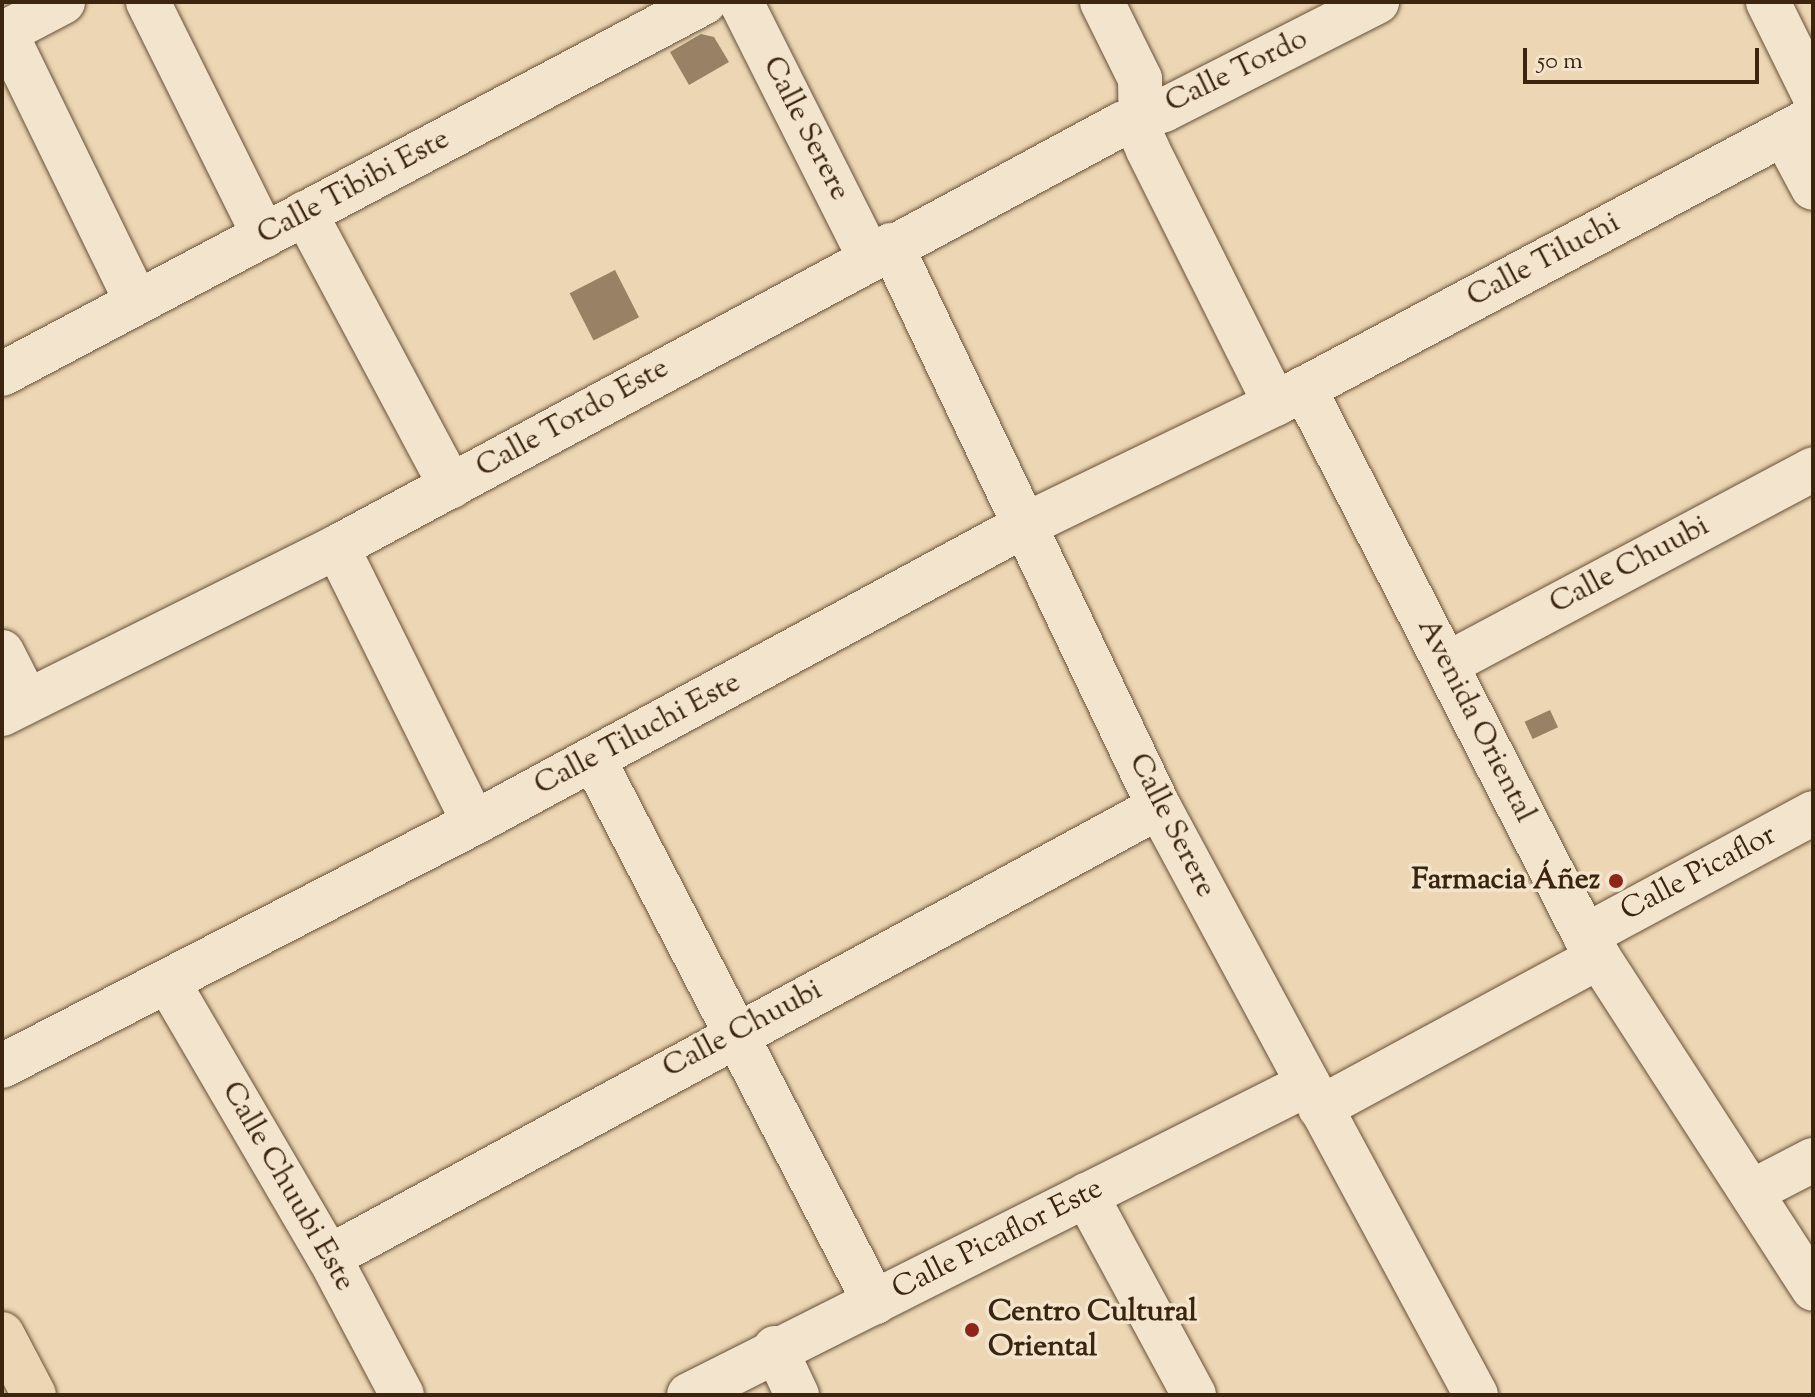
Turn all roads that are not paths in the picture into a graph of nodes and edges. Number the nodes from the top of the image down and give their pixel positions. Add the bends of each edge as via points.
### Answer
1 (63, 2) edge
2 (148, 2) edge
3 (705, 2) edge
4 (741, 2) edge
5 (1102, 2) edge
6 (1377, 2) edge
7 (1768, 2) edge
8 (4, 33) edge
9 (1813, 93) edge
10 (1139, 116) junction
11 (1798, 126) edge
12 (1813, 188) edge
13 (305, 213) junction
14 (264, 236) junction
15 (880, 251) junction
16 (137, 303) junction
17 (2, 374) edge
18 (1289, 396) junction
19 (1813, 469) edge
20 (451, 486) junction
21 (1027, 524) junction
22 (337, 547) junction
23 (2, 652) edge
24 (1447, 664) junction
25 (14, 708) edge
26 (594, 760) junction
27 (1159, 807) junction
28 (1813, 813) edge
29 (474, 823) junction
30 (1592, 947) junction
31 (168, 982) junction
32 (738, 1031) junction
33 (2, 1066) edge
34 (1314, 1096) junction
35 (1813, 1160) edge
36 (1751, 1192) junction
37 (1086, 1195) junction
38 (329, 1257) junction
39 (1813, 1289) edge
40 (875, 1303) junction
41 (2, 1334) edge
42 (775, 1348) junction
43 (34, 1395) edge
44 (402, 1395) edge
45 (689, 1395) edge
46 (797, 1395) edge
47 (1194, 1395) edge
48 (1476, 1395) edge

1 - 8 street
2 - 14 street
3 - 13 street, Calle Tibibi Este
4 - 15 street, Calle Serere
5 - 10 street, Avenida Oriental via 1140,79
6 - 10 street, Calle Tordo via 1164,110
7 - 9 street
8 - 16 street
10 - 15 street, Calle Tordo Este
10 - 18 street, Avenida Oriental via 1148,150
11 - 12 street
11 - 18 street, Calle Tiluchi
13 - 14 street, Calle Tibibi Este
13 - 20 street
14 - 16 street, Calle Tibibi Este
15 - 20 street, Calle Tordo Este
15 - 21 street, Calle Serere
16 - 17 street, Calle Tibibi Este
18 - 21 street, Calle Tiluchi Este
18 - 24 street, Avenida Oriental
19 - 24 street, Calle Chuubi
20 - 22 street, Calle Tordo Este
21 - 26 street, Calle Tiluchi Este
21 - 27 street, Calle Serere
22 - 25 street, Calle Tordo Este
22 - 29 street
23 - 25 street
24 - 30 street, Avenida Oriental
26 - 29 street, Calle Tiluchi Este
26 - 32 street
27 - 32 street, Calle Chuubi
27 - 34 street, Calle Serere
28 - 30 street, Calle Picaflor
29 - 31 street, Calle Tiluchi Este
30 - 34 street, Calle Picaflor Este
30 - 36 street, Avenida Oriental
31 - 33 street, Calle Tiluchi Este
31 - 38 street, Calle Chuubi Este
32 - 38 street, Calle Chuubi
32 - 40 street
34 - 37 street, Calle Picaflor Este
34 - 48 street, Calle Serere
35 - 36 street
36 - 39 street, Avenida Oriental
37 - 40 street, Calle Picaflor Este
37 - 47 street
38 - 44 street, Calle Chuubi Este
40 - 42 street, Calle Picaflor Este
41 - 43 main road
42 - 45 street, Calle Picaflor Este
42 - 46 street

